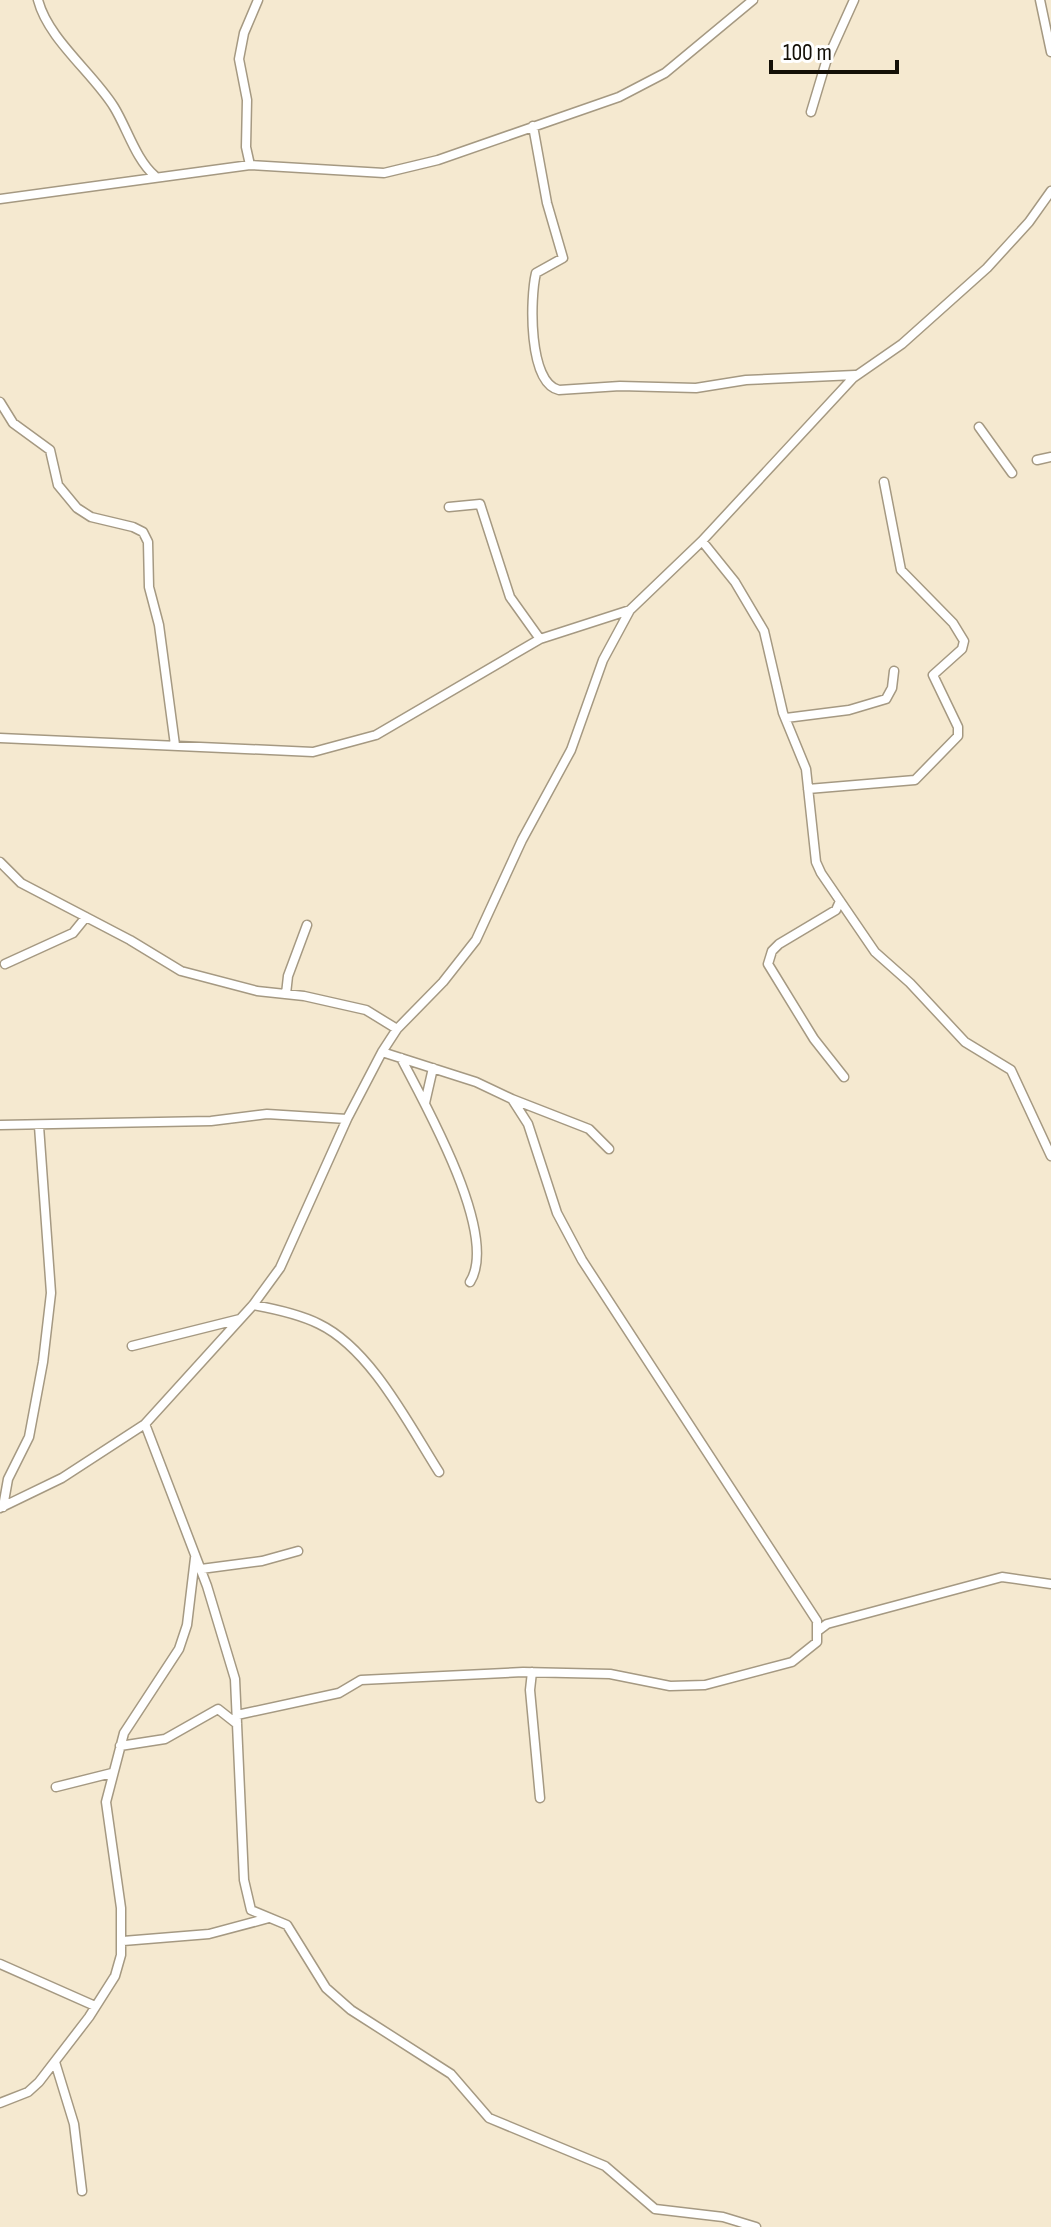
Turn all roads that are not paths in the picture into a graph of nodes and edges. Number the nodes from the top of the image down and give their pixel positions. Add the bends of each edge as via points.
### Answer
1 (38, 0) edge
2 (258, 0) edge
3 (753, 0) edge
4 (854, 0) edge
5 (1040, 0) edge
6 (1051, 52) edge
7 (811, 112) dead end
8 (533, 126) junction
9 (250, 165) junction
10 (145, 167) junction
11 (155, 176) junction
12 (142, 178) junction
13 (1051, 191) edge
14 (0, 199) edge
15 (856, 375) junction
16 (0, 402) edge
17 (979, 427) dead end
18 (1051, 457) edge
19 (1037, 460) dead end
20 (1012, 473) dead end
21 (884, 482) dead end
22 (449, 507) dead end
23 (702, 541) junction
24 (630, 610) junction
25 (540, 639) junction
26 (894, 671) dead end
27 (786, 718) junction
28 (0, 738) edge
29 (175, 745) junction
30 (808, 789) junction
31 (1, 865) edge
32 (840, 901) junction
33 (86, 917) junction
34 (307, 925) dead end
35 (5, 964) dead end
36 (286, 994) junction
37 (397, 1029) junction
38 (382, 1052) junction
39 (401, 1058) junction
40 (433, 1068) junction
41 (844, 1077) dead end
42 (512, 1099) junction
43 (425, 1104) junction
44 (347, 1119) junction
45 (0, 1125) edge
46 (39, 1126) junction
47 (1051, 1132) edge
48 (1042, 1137) junction
49 (609, 1149) dead end
50 (1051, 1156) edge
51 (470, 1282) dead end
52 (253, 1305) junction
53 (242, 1318) junction
54 (132, 1346) dead end
55 (145, 1424) junction
56 (439, 1472) dead end
57 (2, 1508) edge
58 (298, 1551) dead end
59 (195, 1554) junction
60 (201, 1569) junction
61 (1051, 1584) edge
62 (819, 1630) junction
63 (532, 1672) junction
64 (237, 1719) junction
65 (120, 1746) junction
66 (112, 1773) junction
67 (56, 1787) dead end
68 (540, 1798) dead end
69 (251, 1910) junction
70 (270, 1918) junction
71 (240, 1929) junction
72 (123, 1941) junction
73 (0, 1964) edge
74 (95, 2006) junction
75 (55, 2062) junction
76 (0, 2103) edge
77 (82, 2191) dead end
78 (756, 2227) edge

1 - 10 street via 88,78 113,105
2 - 9 street via 239,59
3 - 8 street via 648,83
4 - 7 street
5 - 6 street
8 - 9 street via 384,173
8 - 15 street via 563,258 536,273 532,298 537,354 550,386 686,388
9 - 11 street
10 - 11 street
10 - 12 street
11 - 12 street
12 - 14 street
13 - 15 street via 976,278 902,344
15 - 23 street
16 - 29 street via 13,423 50,450 58,485 77,508 143,532
17 - 20 street
18 - 19 street
21 - 30 street via 901,570 964,641 933,675 958,736 915,780
22 - 25 street via 480,504 510,597
23 - 24 street
23 - 27 street via 764,631
24 - 25 street
24 - 37 street via 603,660 571,750 476,940
25 - 29 street via 376,735 343,746 313,752
26 - 27 street via 886,699
27 - 30 street via 806,769
28 - 29 street
30 - 32 street via 816,862
31 - 33 street via 21,883
32 - 41 street via 836,910 792,933 772,951 768,964
32 - 48 street via 870,946 965,1042 1011,1070
33 - 35 street via 73,933
33 - 36 street via 181,971
34 - 36 street
36 - 37 street via 366,1010
37 - 38 street
38 - 39 street
38 - 44 street
39 - 40 street
39 - 43 street
40 - 42 street
40 - 43 street
42 - 49 street via 589,1129
42 - 62 street via 528,1124 557,1213 582,1260 808,1605
43 - 51 street via 459,1173 467,1202 478,1262
44 - 46 street via 267,1114 211,1121
44 - 52 street via 280,1268
45 - 46 street
46 - 57 street via 51,1293 29,1437 8,1479
47 - 48 street
48 - 50 street
52 - 53 street
52 - 56 street via 311,1320 337,1335 387,1390
53 - 54 street
53 - 55 street
55 - 57 street via 62,1478
55 - 59 street
58 - 60 street
59 - 60 street
59 - 65 street via 179,1649 137,1709
60 - 64 street via 235,1679
61 - 62 street via 1002,1577
62 - 63 street via 817,1642 792,1662 705,1685
63 - 64 street via 361,1680 339,1693
63 - 68 street
64 - 65 street via 218,1709 165,1739
64 - 69 street via 244,1880
65 - 66 street
66 - 67 street
66 - 72 street via 106,1802
69 - 70 street
69 - 71 street
70 - 71 street
70 - 78 street via 294,1933 326,1988 451,2074 489,2118 605,2166 655,2209 723,2217
71 - 72 street
72 - 74 street via 115,1976
73 - 74 street
74 - 75 street
75 - 76 street via 28,2092
75 - 77 street via 74,2124

